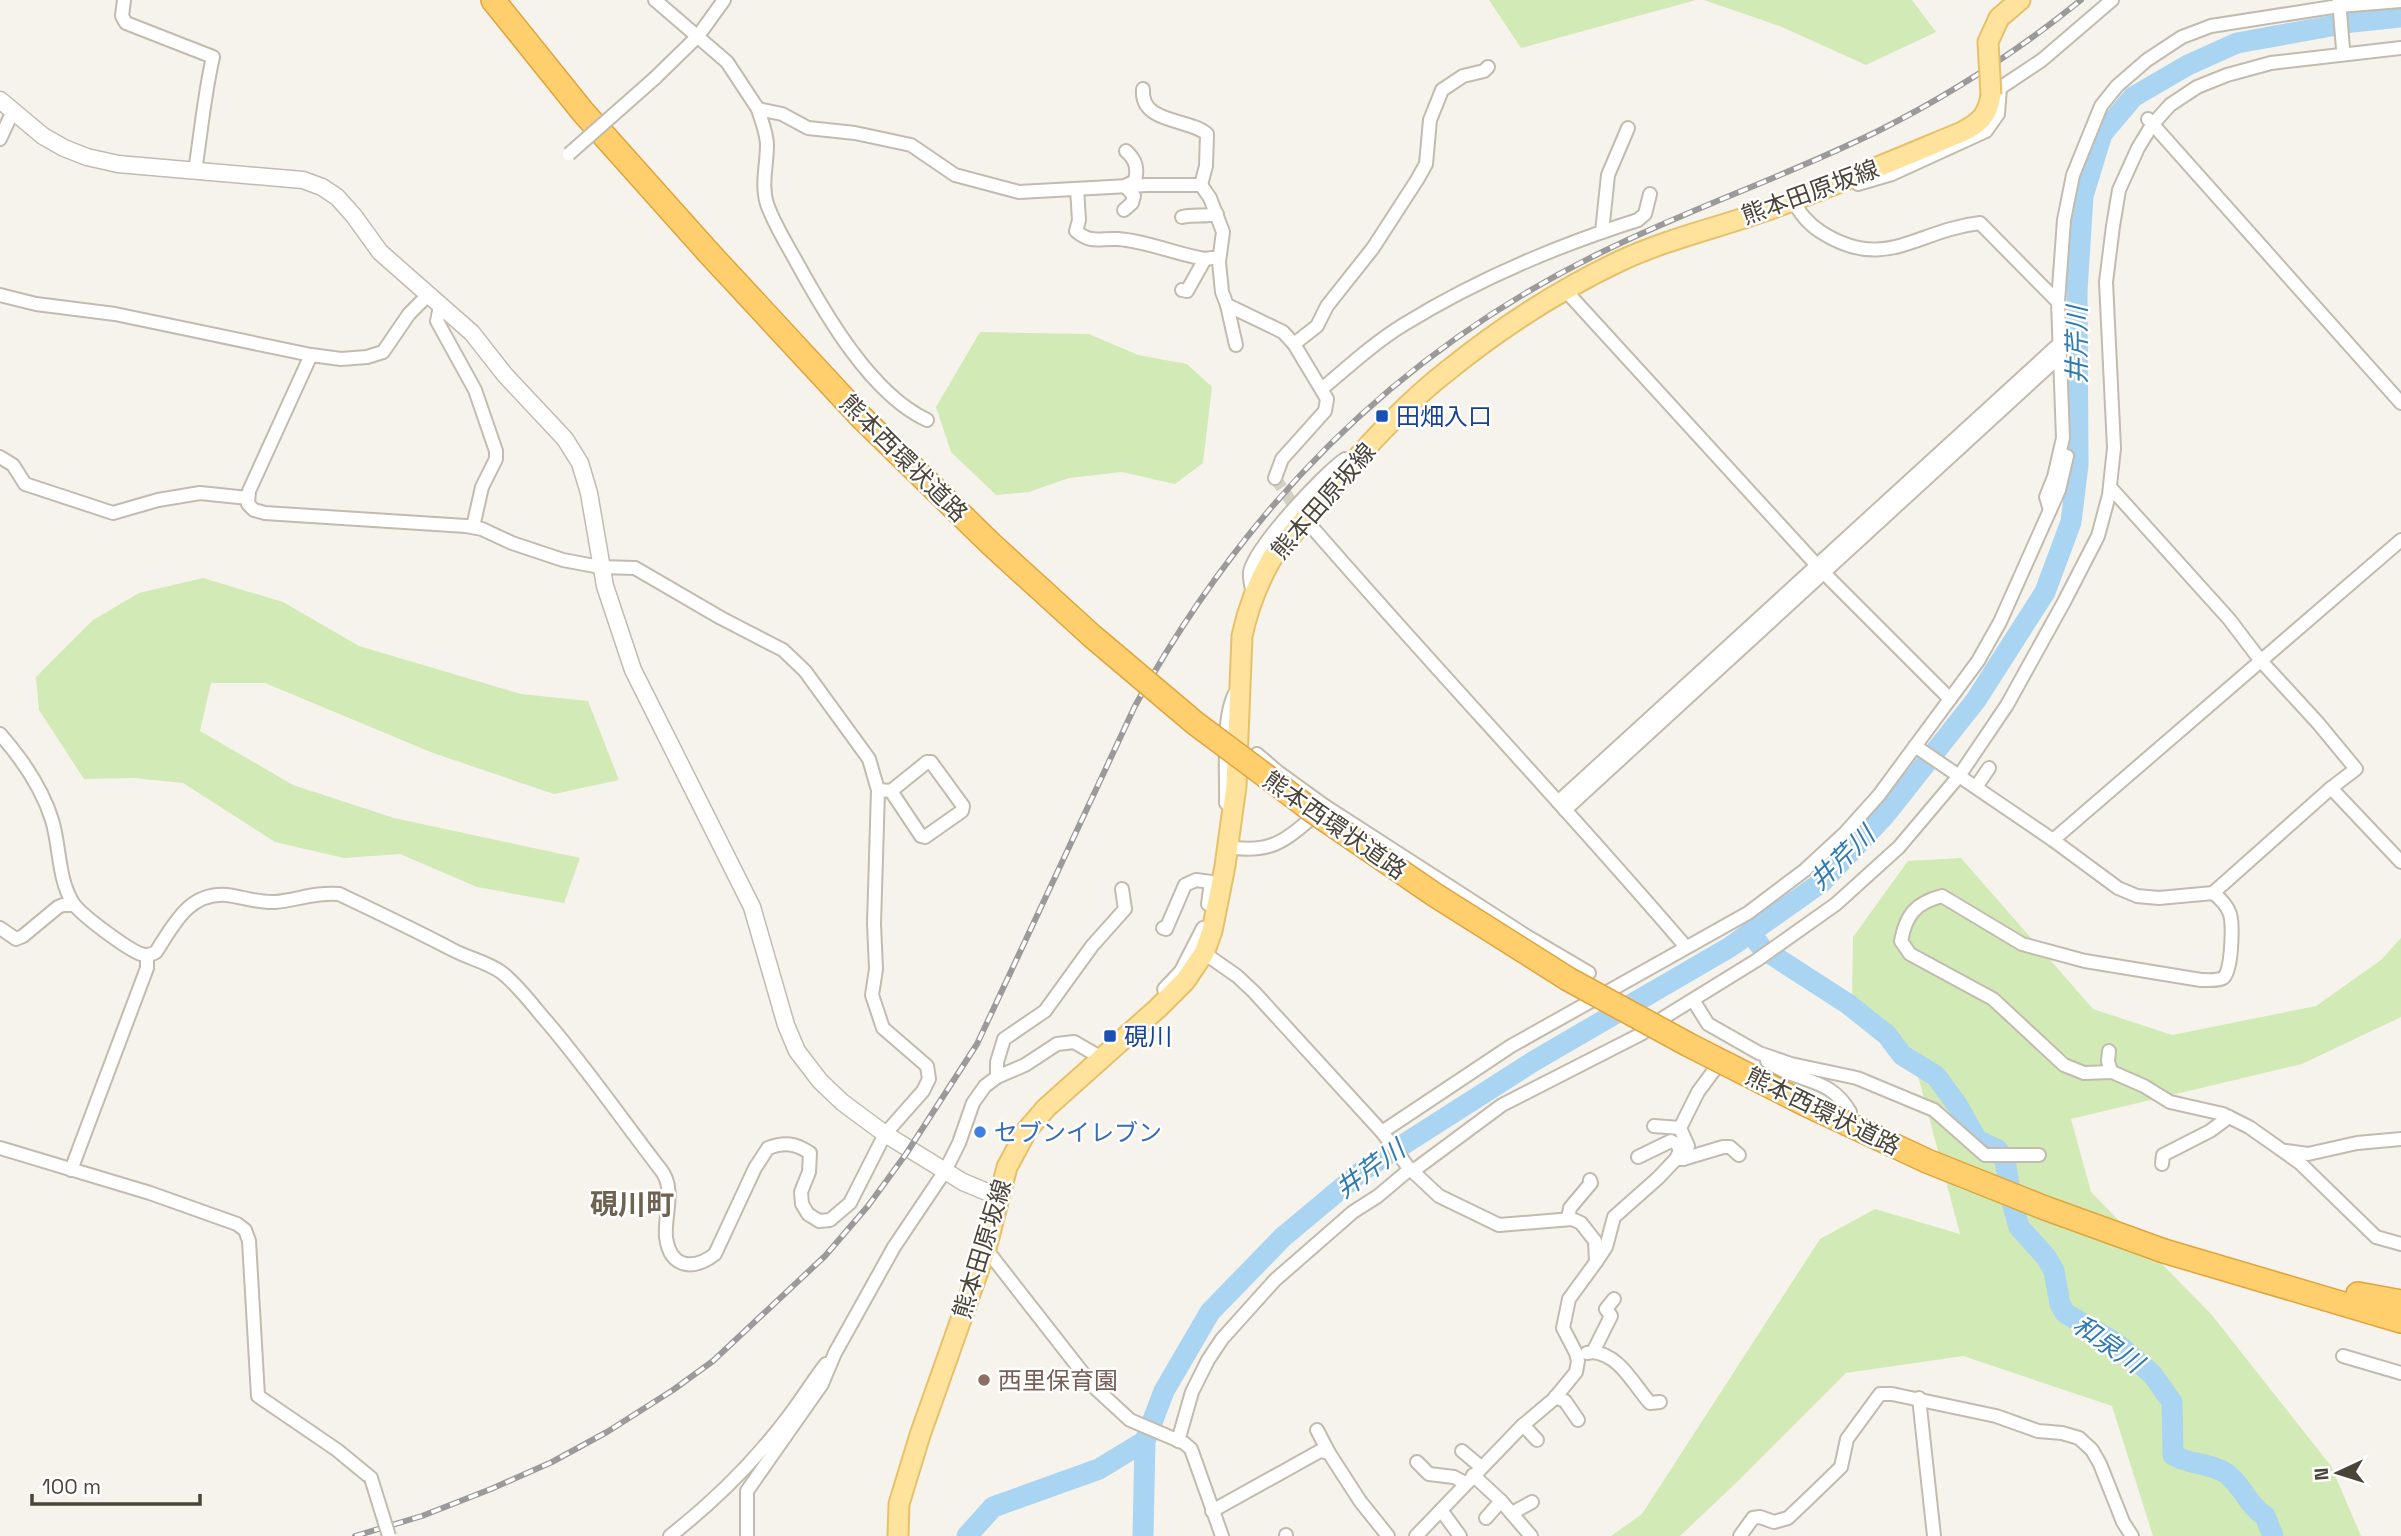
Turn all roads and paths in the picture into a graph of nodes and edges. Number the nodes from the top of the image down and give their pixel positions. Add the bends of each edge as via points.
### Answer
1 (124, 0) edge
2 (493, 0) edge
3 (655, 0) edge
4 (724, 0) edge
5 (2020, 0) edge
6 (2112, 0) edge
7 (2401, 1) edge
8 (2339, 6) edge
9 (698, 36) junction
10 (2343, 47) dead end
11 (2401, 48) edge
12 (1488, 67) dead end
13 (1143, 89) dead end
14 (0, 100) edge
15 (758, 109) junction
16 (13, 111) junction
17 (2150, 121) junction
18 (1628, 128) dead end
19 (0, 139) edge
20 (1126, 151) dead end
21 (569, 154) dead end
22 (195, 172) junction
23 (1201, 185) junction
24 (1125, 186) junction
25 (1077, 189) junction
26 (1650, 194) dead end
27 (1795, 203) junction
28 (1124, 211) dead end
29 (1217, 214) junction
30 (1182, 217) dead end
31 (1602, 232) junction
32 (1220, 258) junction
33 (1205, 259) junction
34 (1182, 290) dead end
35 (1565, 290) junction
36 (0, 295) edge
37 (434, 301) junction
38 (2059, 302) junction
39 (1227, 305) junction
40 (1294, 344) junction
41 (1236, 345) dead end
42 (2060, 349) junction
43 (311, 355) junction
44 (1322, 388) junction
45 (2401, 403) edge
46 (927, 420) dead end
47 (2067, 456) dead end
48 (0, 457) edge
49 (1355, 462) junction
50 (1275, 478) dead end
51 (2110, 487) junction
52 (248, 498) junction
53 (2050, 510) junction
54 (1306, 519) junction
55 (473, 527) junction
56 (2401, 540) edge
57 (600, 567) junction
58 (1821, 569) junction
59 (1253, 598) junction
60 (2261, 661) junction
61 (1240, 687) junction
62 (1950, 699) junction
63 (0, 734) edge
64 (1916, 748) junction
65 (1257, 754) dead end
66 (1989, 768) dead end
67 (1959, 776) junction
68 (1976, 787) junction
69 (2331, 788) junction
70 (884, 790) junction
71 (1562, 806) junction
72 (1321, 810) junction
73 (2053, 840) junction
74 (1228, 847) junction
75 (2401, 862) edge
76 (1211, 882) junction
77 (1122, 889) dead end
78 (2213, 893) junction
79 (74, 905) junction
80 (0, 928) edge
81 (1163, 928) dead end
82 (1686, 947) junction
83 (1204, 953) junction
84 (147, 956) junction
85 (1589, 973) dead end
86 (1163, 990) dead end
87 (1693, 1000) junction
88 (1663, 1018) dead end
89 (1643, 1033) dead end
90 (1731, 1038) junction
91 (2109, 1051) dead end
92 (1759, 1053) junction
93 (1724, 1054) dead end
94 (1100, 1057) junction
95 (1715, 1069) dead end
96 (2111, 1072) junction
97 (997, 1077) junction
98 (1850, 1112) dead end
99 (2229, 1117) junction
100 (1654, 1126) dead end
101 (1680, 1128) junction
102 (1382, 1132) junction
103 (885, 1134) junction
104 (2401, 1139) edge
105 (0, 1149) edge
106 (2282, 1151) junction
107 (1739, 1155) dead end
108 (2039, 1155) dead end
109 (1638, 1157) dead end
110 (1679, 1159) junction
111 (2162, 1164) dead end
112 (1410, 1168) junction
113 (71, 1170) junction
114 (946, 1171) junction
115 (1590, 1180) dead end
116 (999, 1197) junction
117 (1568, 1219) junction
118 (2401, 1244) edge
119 (986, 1249) junction
120 (2164, 1251) junction
121 (1596, 1262) junction
122 (1614, 1299) dead end
123 (2401, 1302) edge
124 (2365, 1311) junction
125 (2401, 1321) edge
126 (2401, 1329) edge
127 (1593, 1352) junction
128 (835, 1353) junction
129 (1576, 1353) junction
130 (2343, 1356) dead end
131 (2401, 1373) edge
132 (1555, 1397) junction
133 (1919, 1398) junction
134 (1660, 1402) dead end
135 (1578, 1420) dead end
136 (1523, 1425) junction
137 (1317, 1430) dead end
138 (1172, 1438) junction
139 (1537, 1440) dead end
140 (1462, 1451) dead end
141 (1329, 1452) junction
142 (1417, 1462) dead end
143 (1473, 1475) junction
144 (1501, 1501) junction
145 (1532, 1502) dead end
146 (1441, 1510) junction
147 (1212, 1511) junction
148 (1512, 1513) junction
149 (1486, 1518) dead end
150 (389, 1536) edge
151 (670, 1536) edge
152 (747, 1536) edge
153 (898, 1536) edge
154 (1222, 1536) edge
155 (1388, 1536) edge
156 (1416, 1536) edge
157 (1460, 1536) edge
158 (1531, 1536) edge
159 (1740, 1536) edge
160 (1934, 1536) edge
161 (2132, 1536) edge

1 - 22 street via 126,23 213,58
2 - 120 highway, 熊本西環状道路, bridge via 583,111 860,416 991,544 1195,723 1435,895 1569,979 1689,1045 1927,1161
3 - 9 street
4 - 9 street
5 - 27 main road, 熊本田原坂線, bridge via 1999,19 1988,42 1991,95 1985,116 1976,125
6 - 27 street via 2042,60 2000,88 1998,114 1986,131 1892,174
7 - 8 street
8 - 10 street
8 - 38 street via 2211,26 2173,43 2117,86 2101,106 2073,175 2064,220
9 - 15 street via 727,62
9 - 21 street, bridge
11 - 17 street via 2272,63 2227,75 2197,87
12 - 40 street via 1442,90 1430,120 1426,164 1417,180 1373,248 1327,306 1318,326
13 - 23 street via 1146,106 1207,134
14 - 16 street
15 - 25 street via 782,114 808,128 911,145 955,175 1019,192
15 - 46 street via 767,142 766,202 776,225 848,345 886,392 909,412
16 - 19 street
16 - 22 street via 43,136 87,157
17 - 45 street
17 - 51 street via 2119,190 2106,282 2114,448
18 - 31 street via 1608,175
20 - 24 street via 1138,172 1135,181
22 - 37 street via 303,180 322,187 354,216 380,253
23 - 24 street
23 - 29 street
24 - 25 street
24 - 28 street via 1134,197
25 - 33 street via 1076,231 1086,240 1135,241
26 - 31 street via 1645,214 1638,220
27 - 35 main road, 熊本田原坂線 via 1662,243
27 - 38 street via 1817,229 1840,244 1859,249 1899,248 1980,223
29 - 30 street
29 - 32 street via 1223,232
31 - 44 street via 1521,263 1402,325
32 - 33 street
32 - 39 street
33 - 34 street via 1187,291
35 - 49 main road, 熊本田原坂線 via 1445,372
35 - 58 street
36 - 43 street
37 - 43 street via 409,314 383,352 341,359
37 - 55 street via 437,321 479,398 496,451
37 - 57 street via 472,333 565,439 580,463
38 - 42 street
39 - 40 street via 1283,332
39 - 41 street
40 - 44 street
42 - 53 street via 2063,438 2046,497
42 - 58 street
43 - 52 street
44 - 50 street via 1327,399 1325,411 1282,459
47 - 53 street
48 - 52 street via 13,465 25,484 113,513 200,493
49 - 54 main road, 熊本田原坂線
49 - 59 street via 1345,459 1335,466 1263,547 1250,572
51 - 60 street
51 - 67 street via 2098,536 2064,602 2007,705
52 - 55 street via 250,508 265,513
53 - 62 street via 2000,622
54 - 59 main road, 熊本田原坂線 via 1272,558
54 - 71 street
55 - 57 street via 546,555
56 - 60 street
57 - 70 street via 635,568 783,650 805,671 869,760
57 - 103 street via 634,670 752,907 797,1051 820,1082
58 - 62 street
58 - 71 street
59 - 61 main road, 熊本田原坂線 via 1242,636
60 - 69 street via 2356,769
60 - 73 street
61 - 74 main road, 熊本田原坂線
61 - 76 street via 1230,702 1226,726 1226,808
62 - 64 street
63 - 79 street via 22,760 45,801
64 - 67 street
64 - 82 street via 1844,834 1805,870 1748,914
65 - 72 street
66 - 68 street
67 - 68 street
67 - 87 street via 1899,847 1836,904
68 - 73 street
69 - 75 street
69 - 78 street
70 - 70 street via 925,837 962,811 931,762
70 - 103 street via 872,995 883,1028 927,1066 929,1079
71 - 82 street
72 - 74 street via 1283,842 1247,850
72 - 85 street
73 - 78 street via 2118,888 2137,896
74 - 83 main road, 熊本田原坂線
76 - 81 street via 1196,880 1185,885
76 - 86 street via 1202,933 1181,971
77 - 97 street via 1125,909 1045,1011 1004,1039 996,1062
78 - 96 street via 2230,915 2228,973 2214,980 2085,961 2022,944 1942,896 1916,906 1903,928 1901,941 1910,954 1993,999 2064,1065 2084,1073
79 - 80 street via 58,907 16,939
79 - 84 street via 127,947
82 - 102 street via 1510,1046
83 - 94 main road, 熊本田原坂線 via 1158,1008
83 - 102 street via 1237,975
84 - 103 street via 156,952 181,912 201,898 228,895 262,902 295,900 321,892 339,894 499,971 573,1053 666,1176 666,1236 670,1251 687,1266 704,1263 715,1254 768,1148 790,1143 810,1153 802,1204 819,1221 830,1220 850,1203
84 - 113 street via 147,968
87 - 88 street
87 - 90 street via 1708,1024
89 - 112 street via 1502,1105
90 - 92 street
90 - 93 street
91 - 96 street
92 - 98 street via 1784,1071 1832,1090
92 - 108 street via 1857,1078 1934,1110 1984,1155
94 - 97 street via 1074,1042 1057,1044
94 - 116 main road, 熊本田原坂線 via 1027,1130 1007,1167
95 - 101 street
96 - 99 street via 2170,1102
97 - 114 street via 973,1103
99 - 106 street
99 - 111 street via 2163,1155
100 - 101 street
101 - 110 street via 1688,1146
102 - 112 street
103 - 114 street
104 - 106 street via 2308,1154
105 - 113 street
106 - 118 street via 2376,1237
107 - 110 street via 1723,1147
109 - 110 street via 1671,1141 1677,1144
110 - 121 street via 1614,1217 1606,1247
112 - 117 street via 1439,1196 1499,1225
112 - 138 street via 1275,1280 1222,1339
113 - 150 street, bridge via 175,1202 245,1230 258,1396 371,1478
114 - 116 street
114 - 128 street via 894,1247
115 - 117 street via 1570,1208
116 - 119 main road, 熊本田原坂線
117 - 121 street via 1581,1223 1595,1241
119 - 138 street via 1086,1378 1130,1420
119 - 153 main road, 熊本田原坂線 via 920,1435 899,1504
120 - 123 highway
120 - 124 highway, 熊本西環状道路
121 - 129 street via 1569,1299 1563,1328
122 - 127 street via 1606,1309 1611,1316
124 - 125 highway, 熊本西環状道路
124 - 126 highway
127 - 129 street
127 - 134 street via 1616,1360 1650,1404
128 - 151 street via 747,1465
128 - 152 street via 822,1384 747,1491
129 - 132 street via 1576,1372
130 - 131 street
132 - 135 street via 1564,1401
132 - 136 street
133 - 159 street via 1880,1394 1847,1438 1841,1467 1788,1518 1774,1522 1753,1518
133 - 160 street
133 - 161 street via 2079,1438 2100,1464
136 - 139 street
136 - 143 street
137 - 141 street
138 - 147 street via 1191,1449
140 - 143 street
141 - 147 street via 1320,1451
141 - 155 street
142 - 143 street via 1429,1474
143 - 144 street
143 - 146 street
144 - 148 street
144 - 149 street
145 - 148 street
146 - 156 street
146 - 157 street
147 - 154 street
148 - 158 street

